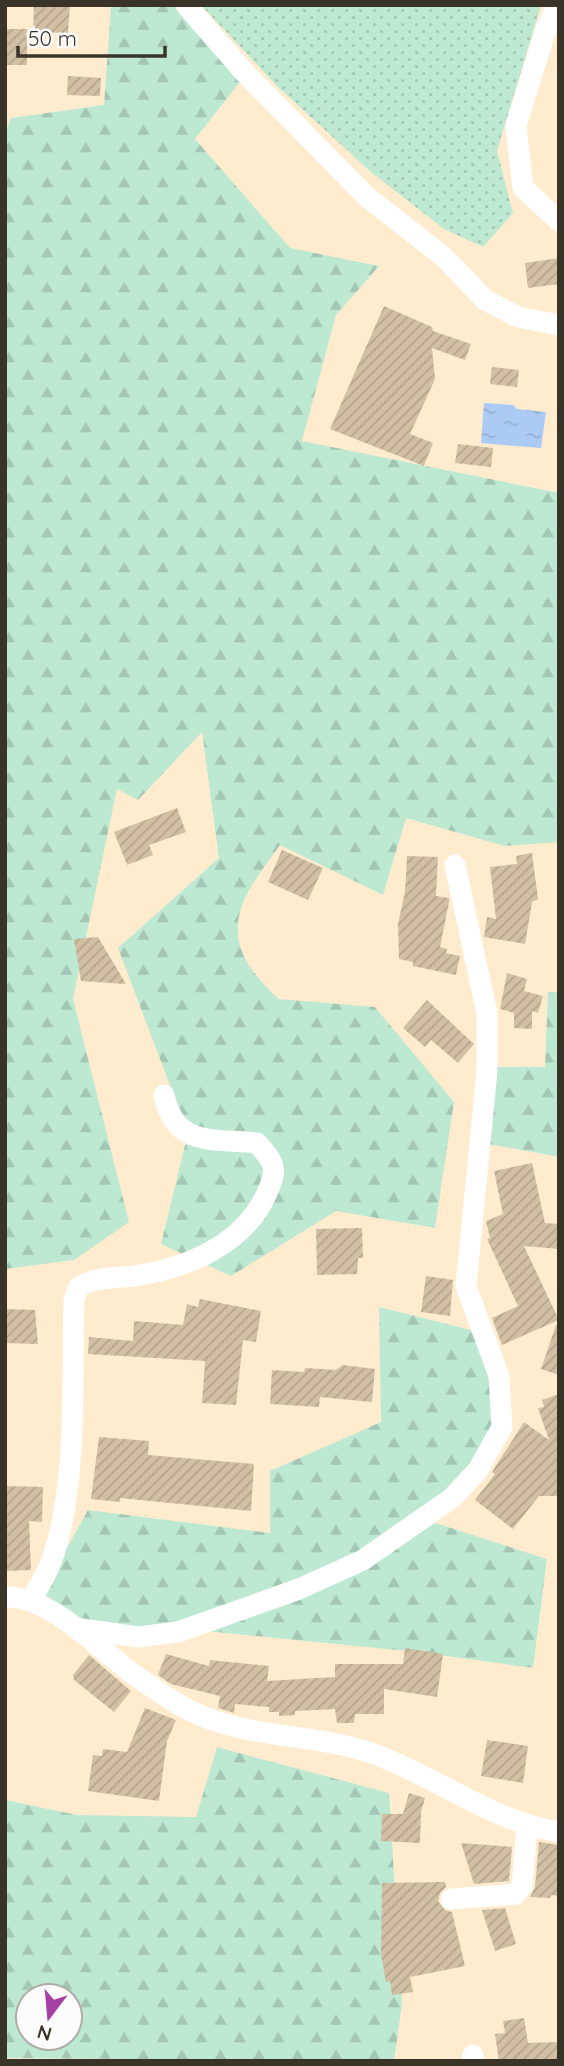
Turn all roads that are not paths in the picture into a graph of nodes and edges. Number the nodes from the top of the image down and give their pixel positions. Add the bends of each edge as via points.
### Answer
1 (186, 5) edge
2 (557, 5) edge
3 (559, 221) edge
4 (559, 325) edge
5 (456, 865) dead end
6 (164, 1095) dead end
7 (5, 1597) edge
8 (32, 1601) junction
9 (75, 1628) junction
10 (527, 1827) junction
11 (559, 1832) edge
12 (451, 1899) dead end

1 - 4 street via 367,197 444,257 485,300 518,317
2 - 3 street via 516,126 523,188
5 - 9 street via 487,1013 487,1071 466,1286 499,1376 502,1427 478,1470 452,1498 363,1560 299,1589 177,1632 138,1637
6 - 8 street via 169,1116 179,1128 196,1136 257,1143 272,1159 275,1175 237,1235 204,1256 149,1274 78,1288 61,1517 51,1561
7 - 8 street
8 - 9 street
9 - 10 street via 193,1713 372,1753
10 - 11 street
10 - 12 street via 522,1886 516,1894

